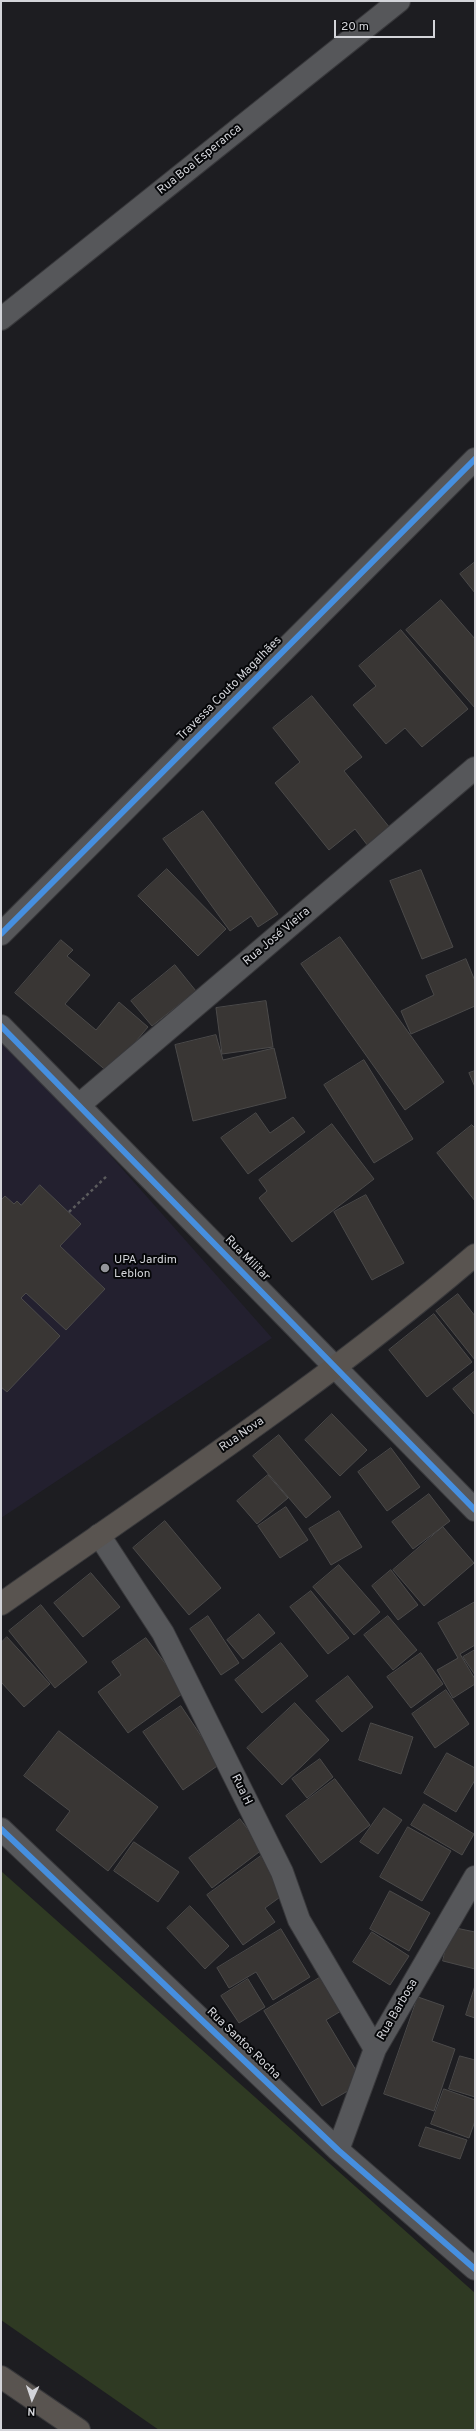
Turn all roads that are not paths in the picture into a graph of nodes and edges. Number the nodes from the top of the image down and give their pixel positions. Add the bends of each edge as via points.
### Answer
1 (399, 1) edge
2 (1, 318) edge
3 (475, 459) edge
4 (475, 768) edge
5 (1, 934) edge
6 (1, 1026) edge
7 (79, 1105) junction
8 (475, 1255) edge
9 (337, 1368) junction
10 (475, 1510) edge
11 (99, 1535) junction
12 (1, 1604) edge
13 (1, 1829) edge
14 (475, 1877) edge
15 (375, 2049) junction
16 (338, 2150) junction
17 (475, 2269) edge
18 (1, 2376) edge
19 (79, 2430) edge

1 - 2 street, Rua Boa Esperanca
3 - 5 street, Travessa Couto Magalhães
4 - 7 street, Rua José Vieira
6 - 7 street, Rua Militar
7 - 9 street, Rua Militar
8 - 9 main road, Rua Nova via 421,1302
9 - 10 street, Rua Militar
9 - 11 main road, Rua Nova
11 - 12 main road, Rua Nova
11 - 15 street, Rua H via 163,1633 282,1872 299,1920
13 - 16 street, Rua Santos Rocha
14 - 15 street, Rua Barbosa
15 - 16 street, Rua Barbosa
16 - 17 street, Rua Santos Rocha
18 - 19 main road

